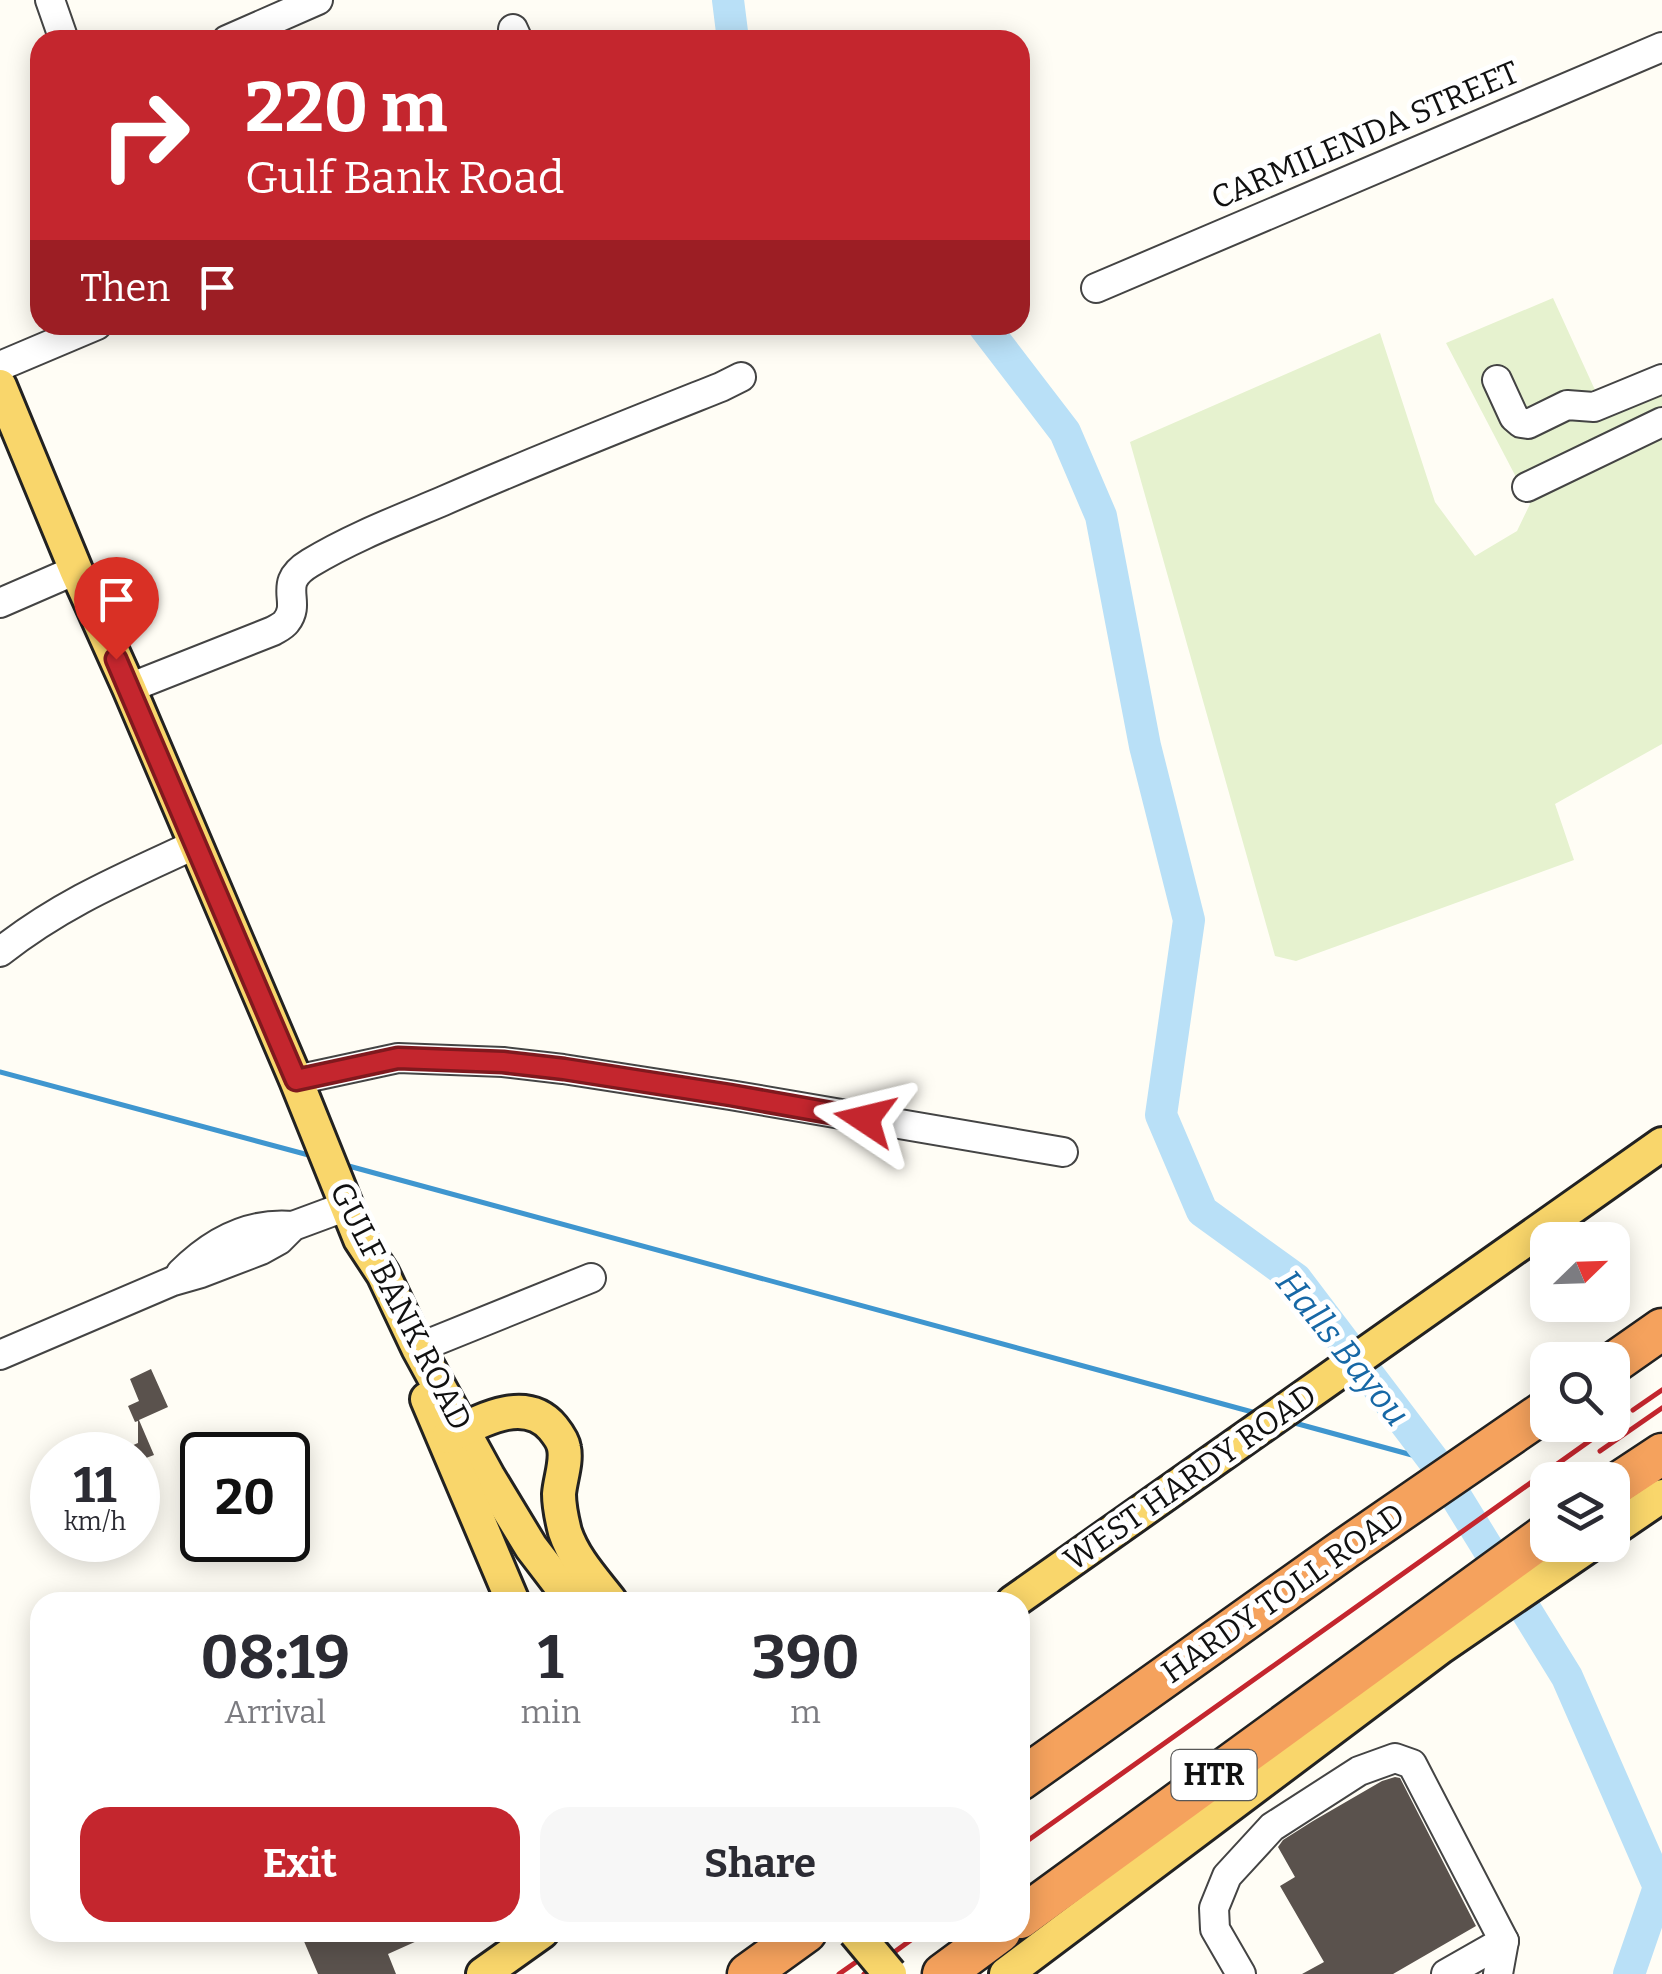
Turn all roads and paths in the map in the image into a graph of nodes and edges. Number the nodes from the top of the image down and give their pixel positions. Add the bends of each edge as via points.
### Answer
1 (50, 0) edge
2 (318, 0) edge
3 (60, 30) edge
4 (249, 30) edge
5 (1662, 47) edge
6 (1096, 288) dead end
7 (73, 335) edge
8 (0, 366) edge
9 (740, 377) dead end
10 (1662, 378) edge
11 (1497, 380) dead end
12 (0, 386) edge
13 (1662, 422) edge
14 (10, 441) edge
15 (1527, 487) dead end
16 (76, 570) junction
17 (0, 603) edge
18 (129, 688) junction
19 (194, 845) junction
20 (0, 952) edge
21 (301, 1094) junction
22 (1662, 1144) edge
23 (1063, 1152) dead end
24 (344, 1198) junction
25 (360, 1239) junction
26 (591, 1278) dead end
27 (1662, 1329) edge
28 (418, 1348) junction
29 (1630, 1351) edge
30 (0, 1354) edge
31 (1530, 1421) edge
32 (454, 1434) junction
33 (1662, 1454) edge
34 (1630, 1476) edge
35 (1662, 1496) edge
36 (1630, 1518) edge
37 (1530, 1549) edge
38 (1560, 1562) edge
39 (509, 1592) edge
40 (566, 1592) edge
41 (603, 1592) edge
42 (1027, 1592) edge
43 (1425, 1640) junction
44 (1030, 1773) edge
45 (1268, 1778) junction
46 (1230, 1806) junction
47 (1294, 1813) junction
48 (1256, 1843) junction
49 (1030, 1911) edge
50 (528, 1942) edge
51 (792, 1942) edge
52 (863, 1942) edge
53 (1504, 1942) junction
54 (1018, 1960) edge
55 (483, 1974) edge
56 (748, 1974) edge
57 (890, 1974) edge
58 (943, 1974) edge
59 (1241, 1974) edge
60 (1446, 1974) edge
61 (1498, 1974) edge

1 - 3 street
2 - 4 street
5 - 6 street, CARMILENDA STREET
7 - 8 street
9 - 18 street via 312,562 296,572 287,622 274,631
10 - 11 street via 1594,407 1566,405 1528,424 1514,417
12 - 14 main road, GULF BANK ROAD
13 - 15 street
14 - 16 main road, GULF BANK ROAD
16 - 17 street
16 - 18 main road, GULF BANK ROAD
18 - 19 main road, GULF BANK ROAD
19 - 20 street via 69,904
19 - 21 main road, GULF BANK ROAD
21 - 23 street via 398,1058 503,1062
21 - 24 main road, GULF BANK ROAD
22 - 42 main road, WEST HARDY ROAD
24 - 25 main road, GULF BANK ROAD
24 - 30 street via 293,1226 254,1227 220,1242 173,1281
25 - 28 main road, GULF BANK ROAD
25 - 32 main road
26 - 28 street
27 - 29 highway
28 - 32 main road, GULF BANK ROAD
31 - 44 highway, HARDY TOLL ROAD
32 - 39 main road
32 - 40 main road, GULF BANK ROAD
32 - 41 main road via 520,1411 548,1421 564,1449 559,1497 566,1534
33 - 34 highway
35 - 36 main road
37 - 43 highway, HTR
38 - 43 main road
43 - 45 main road
43 - 49 highway, HTR
45 - 46 main road
45 - 47 street
46 - 48 street
46 - 54 main road
47 - 48 street
47 - 53 street via 1371,1765 1395,1758 1412,1764
48 - 59 street via 1227,1876 1214,1908 1215,1928
50 - 55 main road
51 - 56 highway
52 - 57 main road, bridge
53 - 60 street
53 - 61 street
54 - 58 highway

